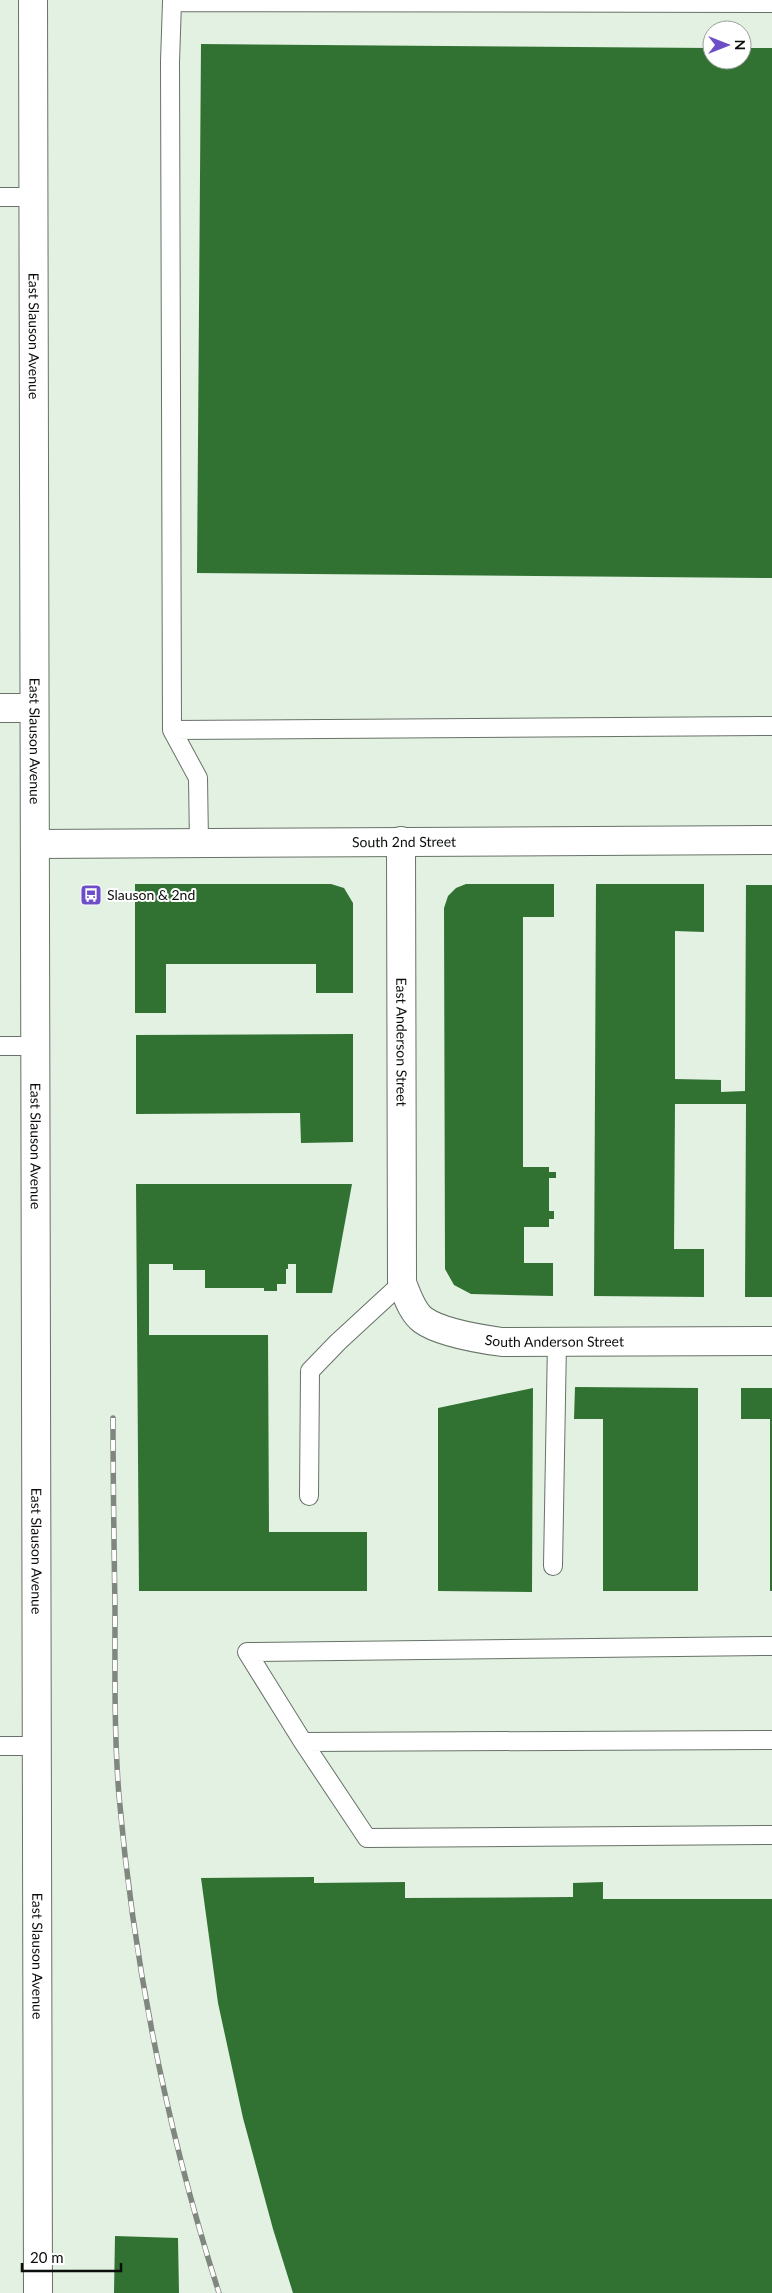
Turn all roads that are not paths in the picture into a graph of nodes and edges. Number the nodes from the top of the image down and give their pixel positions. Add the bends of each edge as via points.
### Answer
1 (33, 0) edge
2 (172, 1) edge
3 (772, 3) edge
4 (0, 197) edge
5 (33, 197) junction
6 (0, 708) edge
7 (34, 708) junction
8 (772, 726) edge
9 (172, 730) junction
10 (772, 840) edge
11 (401, 841) junction
12 (199, 843) junction
13 (35, 844) junction
14 (0, 1046) edge
15 (35, 1046) junction
16 (402, 1243) joint
17 (402, 1283) junction
18 (772, 1341) edge
19 (557, 1342) junction
20 (309, 1496) dead end
21 (553, 1566) dead end
22 (772, 1646) edge
23 (772, 1740) edge
24 (303, 1742) junction
25 (0, 1746) edge
26 (36, 1746) junction
27 (772, 1835) edge
28 (38, 2293) edge

1 - 5 main road, East Slauson Avenue
2 - 3 lane
2 - 9 lane
4 - 5 lane
5 - 7 main road, East Slauson Avenue
6 - 7 main road
7 - 13 main road, East Slauson Avenue
8 - 9 lane
9 - 12 lane via 198,778
10 - 11 main road, South 2nd Street
11 - 12 main road, South 2nd Street
11 - 16 main road, East Anderson Street
12 - 13 main road, South 2nd Street
13 - 15 main road, East Slauson Avenue
14 - 15 lane
15 - 26 main road, East Slauson Avenue
16 - 17 main road, South Anderson Street
17 - 19 main road, South Anderson Street via 423,1319 444,1328 471,1338 502,1342
17 - 20 lane via 310,1371
18 - 19 main road, South Anderson Street
19 - 21 lane
22 - 24 lane via 247,1652
23 - 24 lane
24 - 27 lane via 367,1838
25 - 26 lane
26 - 28 main road, East Slauson Avenue

